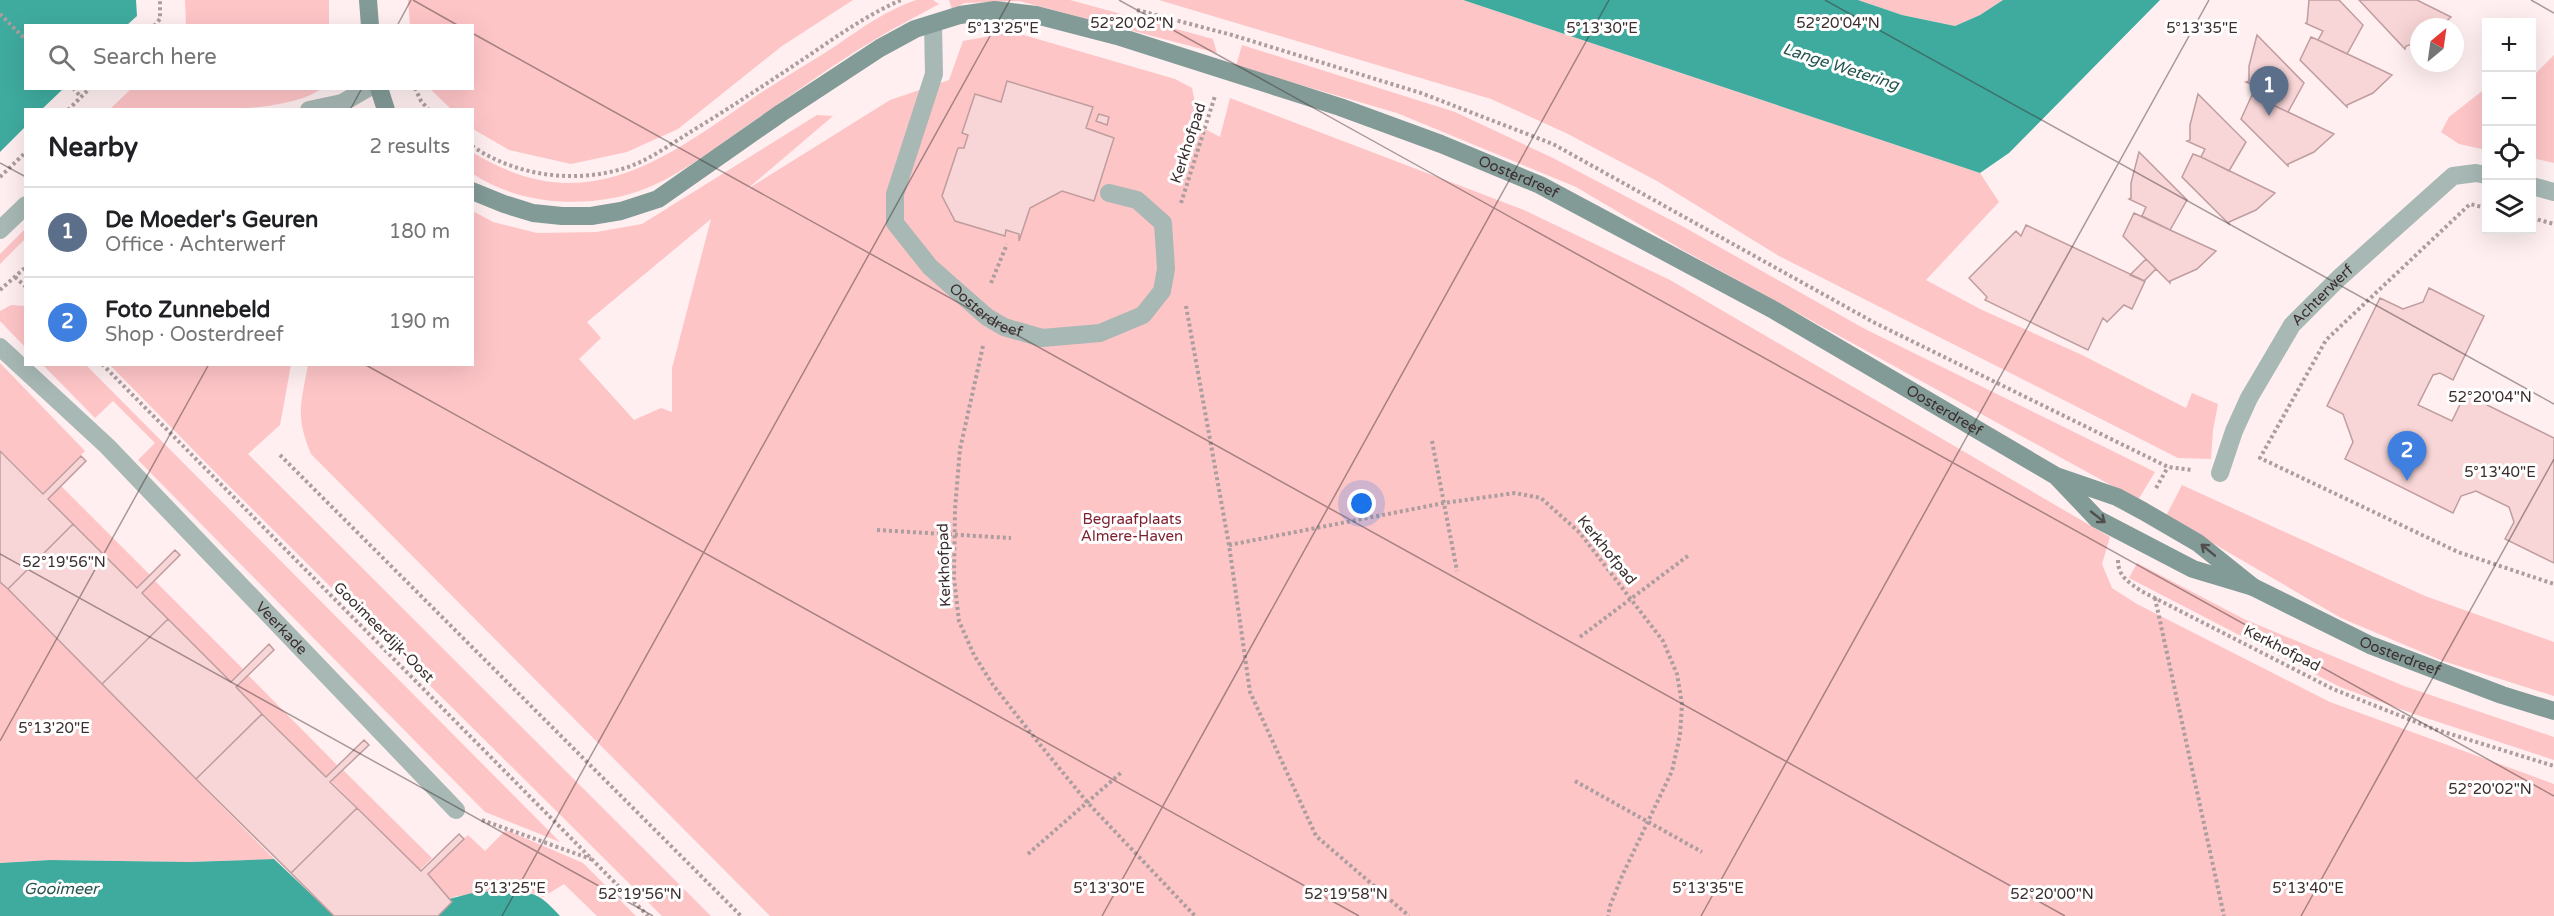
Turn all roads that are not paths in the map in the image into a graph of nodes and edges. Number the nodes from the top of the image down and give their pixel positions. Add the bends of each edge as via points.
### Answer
1 (368, 0) edge
2 (370, 24) edge
3 (933, 24) junction
4 (365, 90) edge
5 (380, 90) edge
6 (318, 108) edge
7 (385, 108) edge
8 (2482, 174) edge
9 (2536, 187) edge
10 (474, 192) edge
11 (2554, 192) edge
12 (1108, 193) dead end
13 (24, 207) edge
14 (0, 230) edge
15 (0, 346) edge
16 (2220, 474) dead end
17 (2056, 476) junction
18 (2253, 587) junction
19 (2554, 711) edge
20 (456, 810) road end

1 - 2 main road
3 - 10 main road, Oosterdreef via 880,48 658,199 621,211 562,216 533,213
3 - 12 street, Oosterdreef via 934,74 895,194 895,223 930,267 1004,327 1042,338 1100,333 1143,315 1162,291 1166,269 1163,223 1137,200
3 - 17 main road, Oosterdreef via 995,10 1036,15 1225,69 1441,144 1540,185 1772,309
4 - 6 street via 342,103
5 - 7 main road
8 - 16 street, Achterwerf via 2453,176 2292,325 2249,398
9 - 11 street
13 - 14 street
15 - 20 street, Veerkade via 107,446
18 -> 17 main road, Oosterdreef via 2198,543 2143,511 2117,497
17 -> 18 main road, Oosterdreef via 2097,519 2193,569
18 - 19 main road, Oosterdreef via 2370,645

